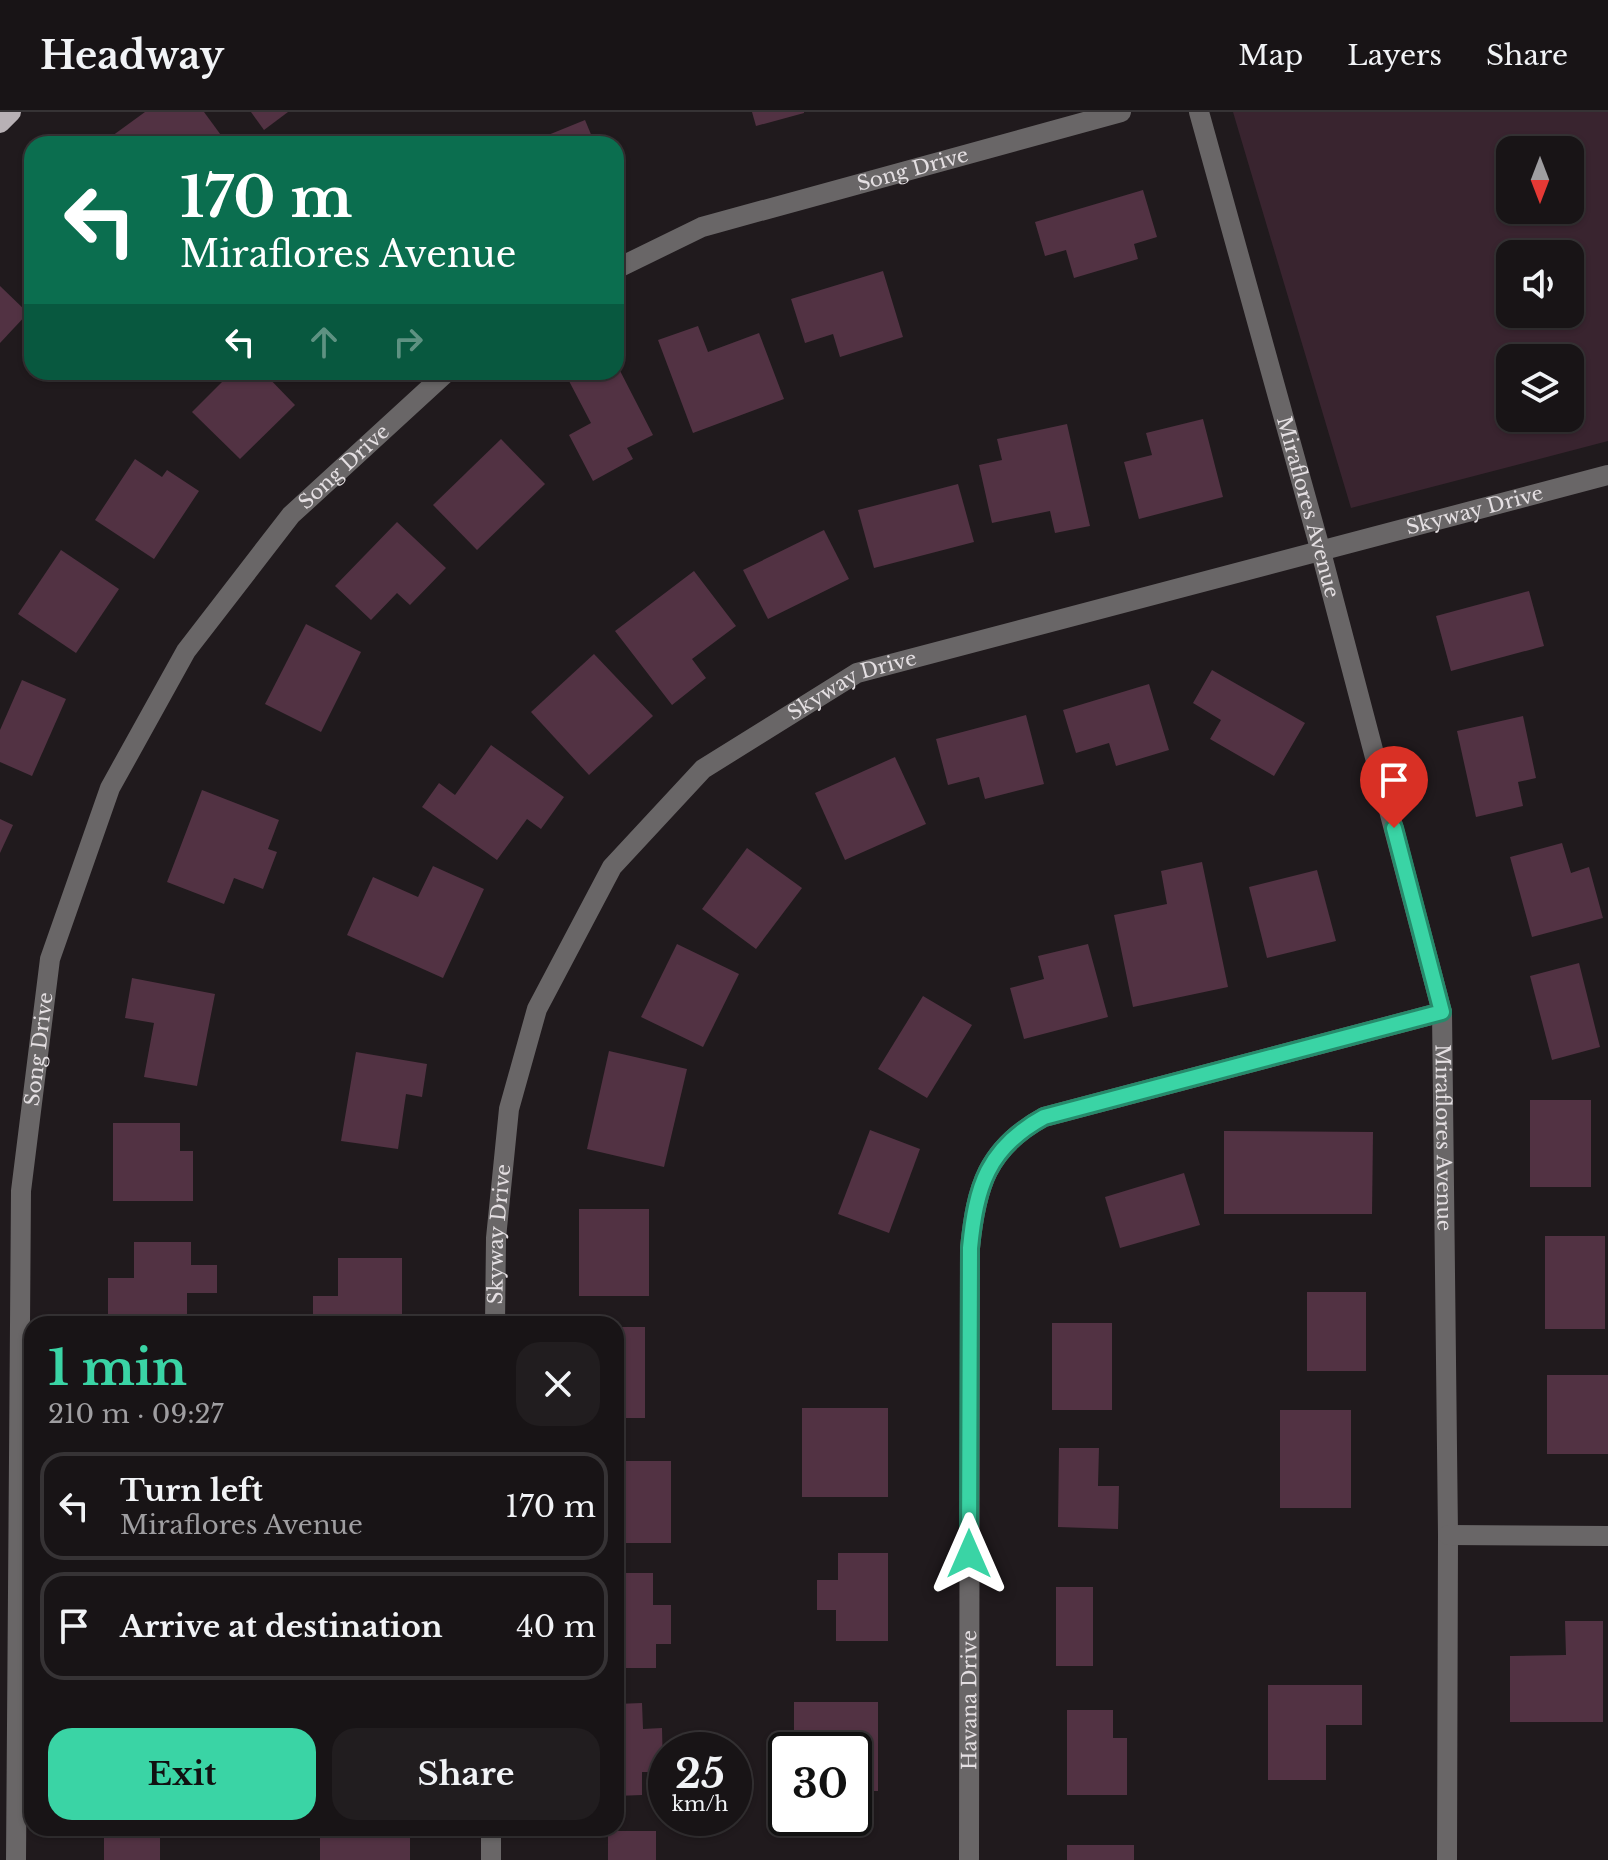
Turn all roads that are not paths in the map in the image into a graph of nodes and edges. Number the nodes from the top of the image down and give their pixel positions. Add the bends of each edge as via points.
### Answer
1 (11, 112) edge
2 (1121, 112) edge
3 (1199, 112) edge
4 (0, 123) edge
5 (624, 265) edge
6 (438, 380) edge
7 (1608, 475) edge
8 (1321, 552) junction
9 (1442, 1012) junction
10 (495, 1316) edge
11 (1448, 1535) junction
12 (1608, 1536) edge
13 (491, 1836) edge
14 (16, 1860) edge
15 (491, 1860) edge
16 (969, 1860) edge
17 (1447, 1860) edge

1 - 4 main road
2 - 5 street, Song Drive via 702,227
3 - 8 street, Miraflores Avenue
6 - 14 street, Song Drive via 291,515 186,651 110,788 50,959 21,1191
7 - 8 street, Skyway Drive
8 - 9 street, Miraflores Avenue
8 - 10 street, Skyway Drive via 857,673 703,769 612,867 537,1009 509,1109 496,1238
9 - 11 street, Miraflores Avenue
9 - 16 street, Havana Drive via 1044,1117 1009,1142 983,1178 970,1248
11 - 12 street
11 - 17 street, Miraflores Avenue
13 - 15 street

